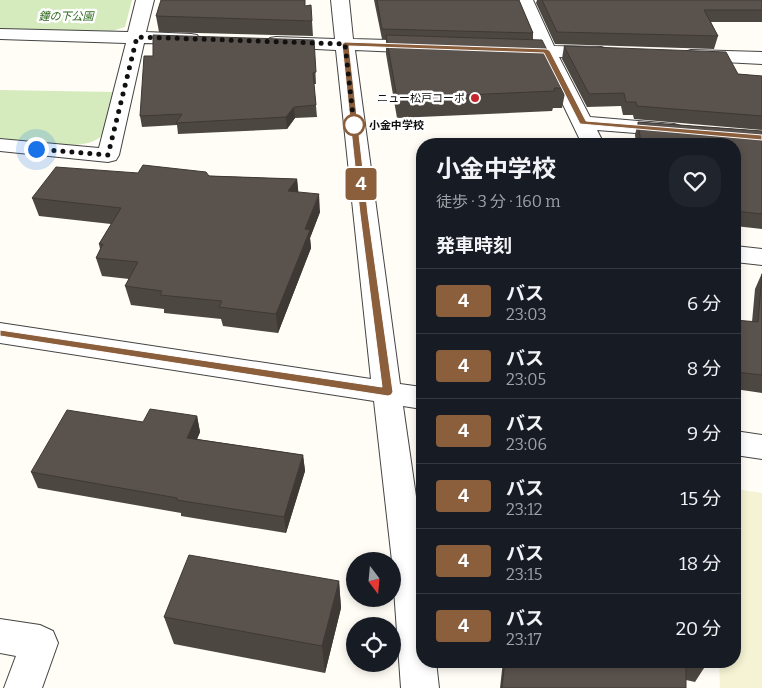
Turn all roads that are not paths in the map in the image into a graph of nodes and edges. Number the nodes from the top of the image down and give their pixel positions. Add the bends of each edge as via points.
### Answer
1 (145, 0) edge
2 (340, 0) edge
3 (524, 0) edge
4 (0, 34) edge
5 (137, 37) junction
6 (206, 39) edge
7 (255, 41) edge
8 (345, 44) junction
9 (441, 47) edge
10 (489, 49) edge
11 (547, 51) junction
12 (615, 53) edge
13 (674, 55) edge
14 (762, 58) edge
15 (583, 123) junction
16 (692, 132) edge
17 (590, 138) edge
18 (0, 145) edge
19 (741, 255) edge
20 (762, 257) edge
21 (0, 333) edge
22 (388, 392) junction
23 (416, 397) edge
24 (741, 444) edge
25 (762, 446) edge
26 (0, 636) edge
27 (416, 643) edge
28 (418, 668) edge
29 (23, 688) edge
30 (420, 688) edge

1 - 5 street
2 - 8 street
3 - 11 street
4 - 5 street
5 - 6 street
5 - 18 street via 108,155
7 - 8 street
8 - 9 street
8 - 22 street
10 - 11 street
11 - 12 street
11 - 15 street
13 - 14 street
15 - 16 street
15 - 17 street
19 - 20 street
21 - 22 street
22 - 23 street
22 - 27 street
24 - 25 street
26 - 29 street via 40,642
28 - 30 street

